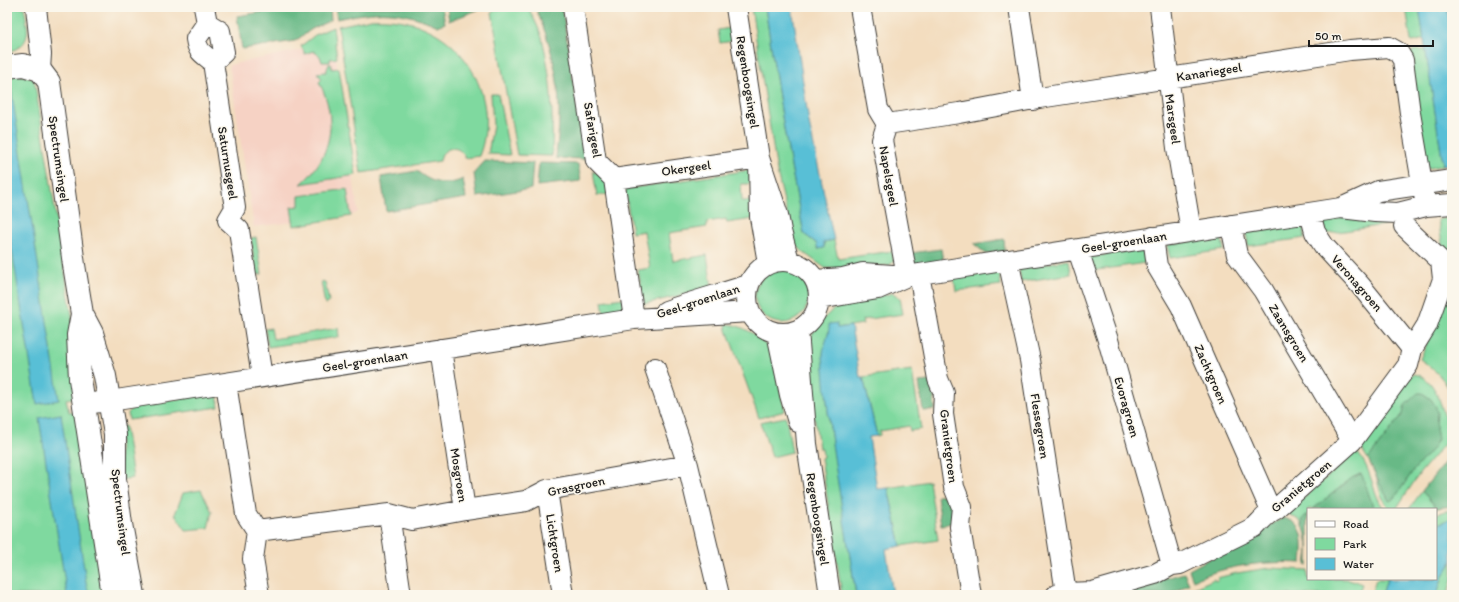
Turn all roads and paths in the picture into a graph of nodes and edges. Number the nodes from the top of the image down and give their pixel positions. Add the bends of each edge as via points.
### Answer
1 (36, 7) edge
2 (573, 7) edge
3 (736, 7) edge
4 (860, 7) edge
5 (1018, 7) edge
6 (1160, 7) edge
7 (205, 15) edge
8 (23, 67) edge
9 (1168, 79) junction
10 (1033, 100) junction
11 (887, 124) junction
12 (759, 158) junction
13 (614, 179) junction
14 (1452, 180) edge
15 (1423, 184) junction
16 (1452, 204) edge
17 (1426, 206) junction
18 (1341, 208) junction
19 (1310, 213) junction
20 (1231, 225) junction
21 (1404, 226) dead end
22 (1191, 231) junction
23 (1153, 237) junction
24 (1078, 250) junction
25 (1008, 260) junction
26 (789, 261) junction
27 (768, 263) junction
28 (913, 275) junction
29 (748, 285) junction
30 (817, 290) junction
31 (750, 312) junction
32 (82, 314) junction
33 (641, 318) junction
34 (798, 330) junction
35 (778, 333) junction
36 (1412, 349) junction
37 (441, 350) junction
38 (655, 368) dead end
39 (262, 377) junction
40 (226, 383) junction
41 (110, 401) junction
42 (83, 404) junction
43 (1352, 441) junction
44 (807, 444) junction
45 (688, 466) junction
46 (547, 490) junction
47 (465, 510) junction
48 (1271, 511) junction
49 (389, 514) junction
50 (257, 531) junction
51 (1172, 565) junction
52 (1061, 594) edge
53 (113, 595) edge
54 (134, 595) edge
55 (259, 595) edge
56 (401, 595) edge
57 (563, 595) edge
58 (720, 595) edge
59 (830, 595) edge
60 (971, 595) edge

1 - 8 street, Spectrumsingel via 41,54
2 - 13 street, Safarigeel via 596,160
3 - 12 street, Regenboogsingel
4 - 11 street via 878,109
5 - 10 street
6 - 9 street, Marsgeel
7 - 39 street, Saturnusgeel via 196,39 198,49 213,62 234,208 228,220 239,230
8 - 32 street, Spectrumsingel via 49,82
9 - 10 street, Kanariegeel
9 - 15 street, Kanariegeel via 1350,50 1389,47 1398,52 1403,60
9 - 22 street, Marsgeel
10 - 11 street, Kanariegeel
11 - 28 street, Napelsgeel via 882,140
12 - 13 street, Okergeel
12 - 26 street, Regenboogsingel via 778,215
12 - 27 street, Regenboogsingel via 760,217
13 - 33 street
14 - 15 street, Geel-groenlaan
15 - 17 street
15 - 18 street, Geel-groenlaan via 1378,192
16 - 17 street, Geel-groenlaan
17 - 18 street, Geel-groenlaan via 1398,213
18 - 19 street, Geel-groenlaan
19 - 20 street, Geel-groenlaan
19 - 36 street, Veronagroen via 1315,232 1324,246 1360,285
20 - 22 street, Geel-groenlaan
20 - 43 street, Zaansgroen via 1237,255 1263,290
21 - 36 street, Granietgroen via 1441,261 1443,279 1427,325
22 - 23 street, Geel-groenlaan
23 - 24 street, Geel-groenlaan
23 - 48 street, Zachtgroen via 1157,266 1181,306
24 - 25 street, Geel-groenlaan
24 - 51 street, Evoragroen via 1108,340
25 - 28 street, Geel-groenlaan
25 - 52 street, Flessegroen via 1030,360
26 - 27 street
26 - 30 street via 811,273
27 - 29 street via 753,276
28 - 30 street, Geel-groenlaan via 878,289
28 - 60 street, Granietgroen via 938,379 944,392 942,414 954,487 962,507 960,527
29 - 31 street via 746,298
29 - 33 street, Geel-groenlaan
30 - 34 street via 818,307 813,317
31 - 33 street, Geel-groenlaan
31 - 35 street via 761,326
32 - 41 street, Spectrumsingel via 92,333
32 - 42 street, Spectrumsingel via 78,335
33 - 37 street, Geel-groenlaan
34 - 35 street
34 - 44 street, Regenboogsingel
35 - 44 street, Regenboogsingel via 794,412
36 - 43 street, Granietgroen via 1408,365
37 - 39 street, Geel-groenlaan
37 - 47 street, Mosgroen
38 - 45 street
39 - 40 street, Geel-groenlaan
40 - 41 street, Geel-groenlaan
40 - 50 street via 246,514
41 - 42 street, Geel-groenlaan
41 - 54 street, Spectrumsingel via 116,434 115,479
42 - 53 street, Spectrumsingel
43 - 48 street, Granietgroen
44 - 59 street, Regenboogsingel
45 - 46 street, Grasgroen
45 - 58 street
46 - 47 street, Grasgroen via 526,501
46 - 57 street, Lichtgroen
47 - 49 street, Mosgroen via 412,520
48 - 51 street, Granietgroen via 1255,527 1180,564
49 - 50 street, Mosgroen
49 - 56 street
50 - 55 street via 253,559
51 - 52 street, Granietgroen via 1155,574 1092,592

